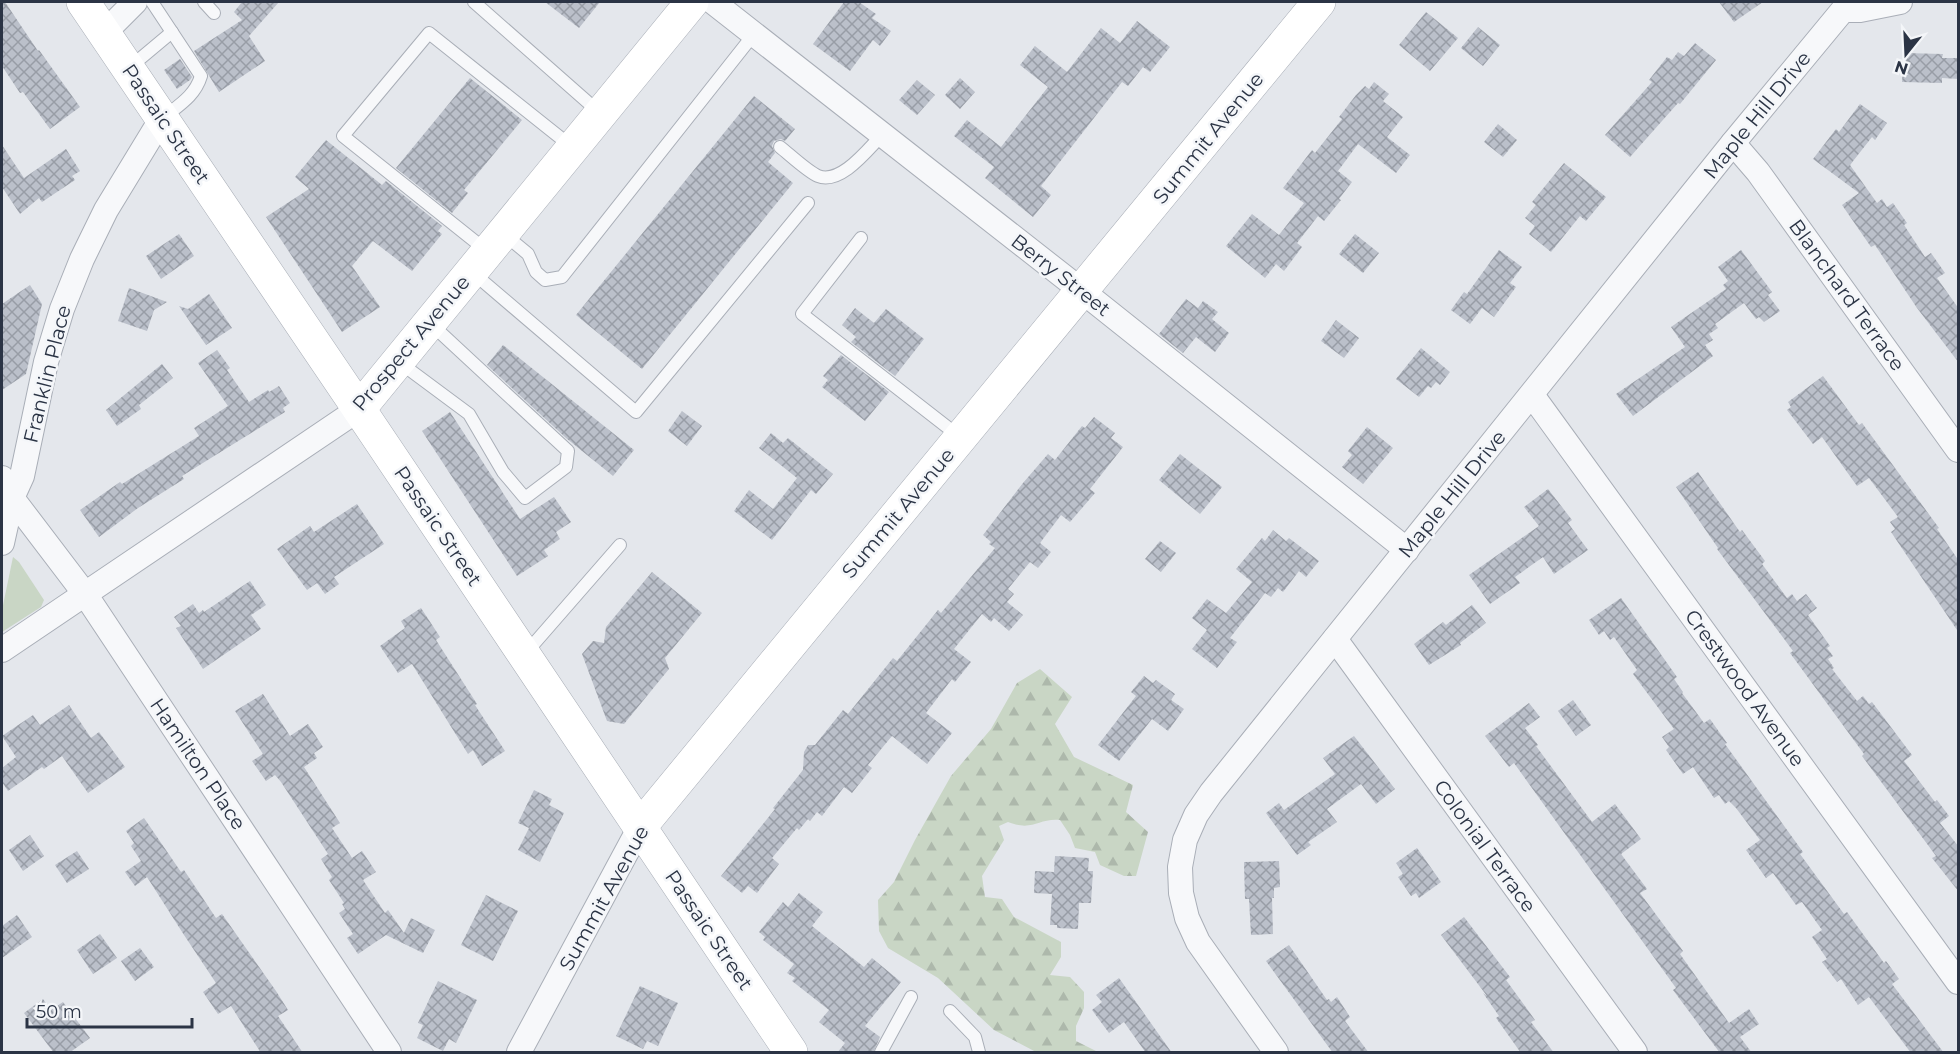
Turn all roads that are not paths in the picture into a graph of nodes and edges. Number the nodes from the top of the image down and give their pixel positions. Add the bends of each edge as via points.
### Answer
1 (83, 2) edge
2 (135, 2) edge
3 (152, 2) edge
4 (204, 2) edge
5 (474, 2) edge
6 (692, 2) edge
7 (712, 2) edge
8 (1319, 2) edge
9 (1900, 2) edge
10 (1840, 6) edge
11 (214, 13) dead end
12 (172, 32) junction
13 (104, 33) junction
14 (754, 34) junction
15 (128, 69) junction
16 (600, 114) junction
17 (162, 118) junction
18 (882, 135) junction
19 (1733, 143) junction
20 (780, 147) dead end
21 (573, 148) junction
22 (808, 203) dead end
23 (861, 238) dead end
24 (487, 252) junction
25 (1082, 291) junction
26 (429, 323) junction
27 (398, 361) junction
28 (1532, 395) junction
29 (359, 409) junction
30 (961, 437) junction
31 (1959, 450) edge
32 (7, 488) edge
33 (2, 543) edge
34 (620, 545) dead end
35 (1407, 550) junction
36 (85, 594) junction
37 (1335, 639) junction
38 (2, 650) edge
39 (524, 655) junction
40 (640, 828) junction
41 (1959, 982) edge
42 (910, 997) dead end
43 (950, 1011) dead end
44 (389, 1053) edge
45 (519, 1053) edge
46 (791, 1053) edge
47 (881, 1053) edge
48 (979, 1053) edge
49 (1276, 1053) edge
50 (1635, 1053) edge

1 - 13 street, Passaic Street
2 - 13 street
3 - 12 lane
4 - 11 lane
5 - 16 lane
6 - 16 street, Prospect Avenue
7 - 14 street, Berry Street
8 - 25 street, Summit Avenue
9 - 10 street, Maple Hill Drive via 1860,10
10 - 19 street, Maple Hill Drive
12 - 15 lane
12 - 17 lane via 201,76 190,97
13 - 15 street, Passaic Street
14 - 18 street, Berry Street
14 - 24 lane via 562,277 545,280 536,272 528,254
15 - 17 street, Passaic Street
16 - 21 street, Prospect Avenue
17 - 29 street, Passaic Street
17 - 32 street, Franklin Place via 82,258 46,362 22,476
18 - 20 lane via 846,171 832,177 818,176
18 - 25 street, Berry Street
19 - 28 street, Maple Hill Drive
19 - 31 street, Blanchard Terrace
21 - 24 street, Prospect Avenue
21 - 24 lane via 429,33 343,136
22 - 24 lane via 636,412
23 - 30 lane via 802,314
24 - 26 street, Prospect Avenue
25 - 30 street, Summit Avenue
25 - 35 street, Berry Street
26 - 27 street, Prospect Avenue
26 - 27 lane via 568,452 566,467 525,498 503,472 469,414
27 - 29 street, Prospect Avenue
28 - 35 street, Maple Hill Drive
28 - 41 street, Crestwood Avenue
29 - 36 street, Prospect Avenue
29 - 39 street, Passaic Street
30 - 40 street, Summit Avenue
32 - 33 street, Franklin Place
32 - 36 street, Hamilton Place
34 - 39 lane
35 - 37 street, Maple Hill Drive
36 - 38 street, Prospect Avenue
36 - 44 street, Hamilton Place
37 - 49 street, Maple Hill Drive via 1196,815 1185,840 1180,867 1183,902 1198,942
37 - 50 street, Colonial Terrace
39 - 40 street, Passaic Street
40 - 45 street, Summit Avenue
40 - 46 street, Passaic Street
42 - 47 lane
43 - 48 lane via 975,1036

